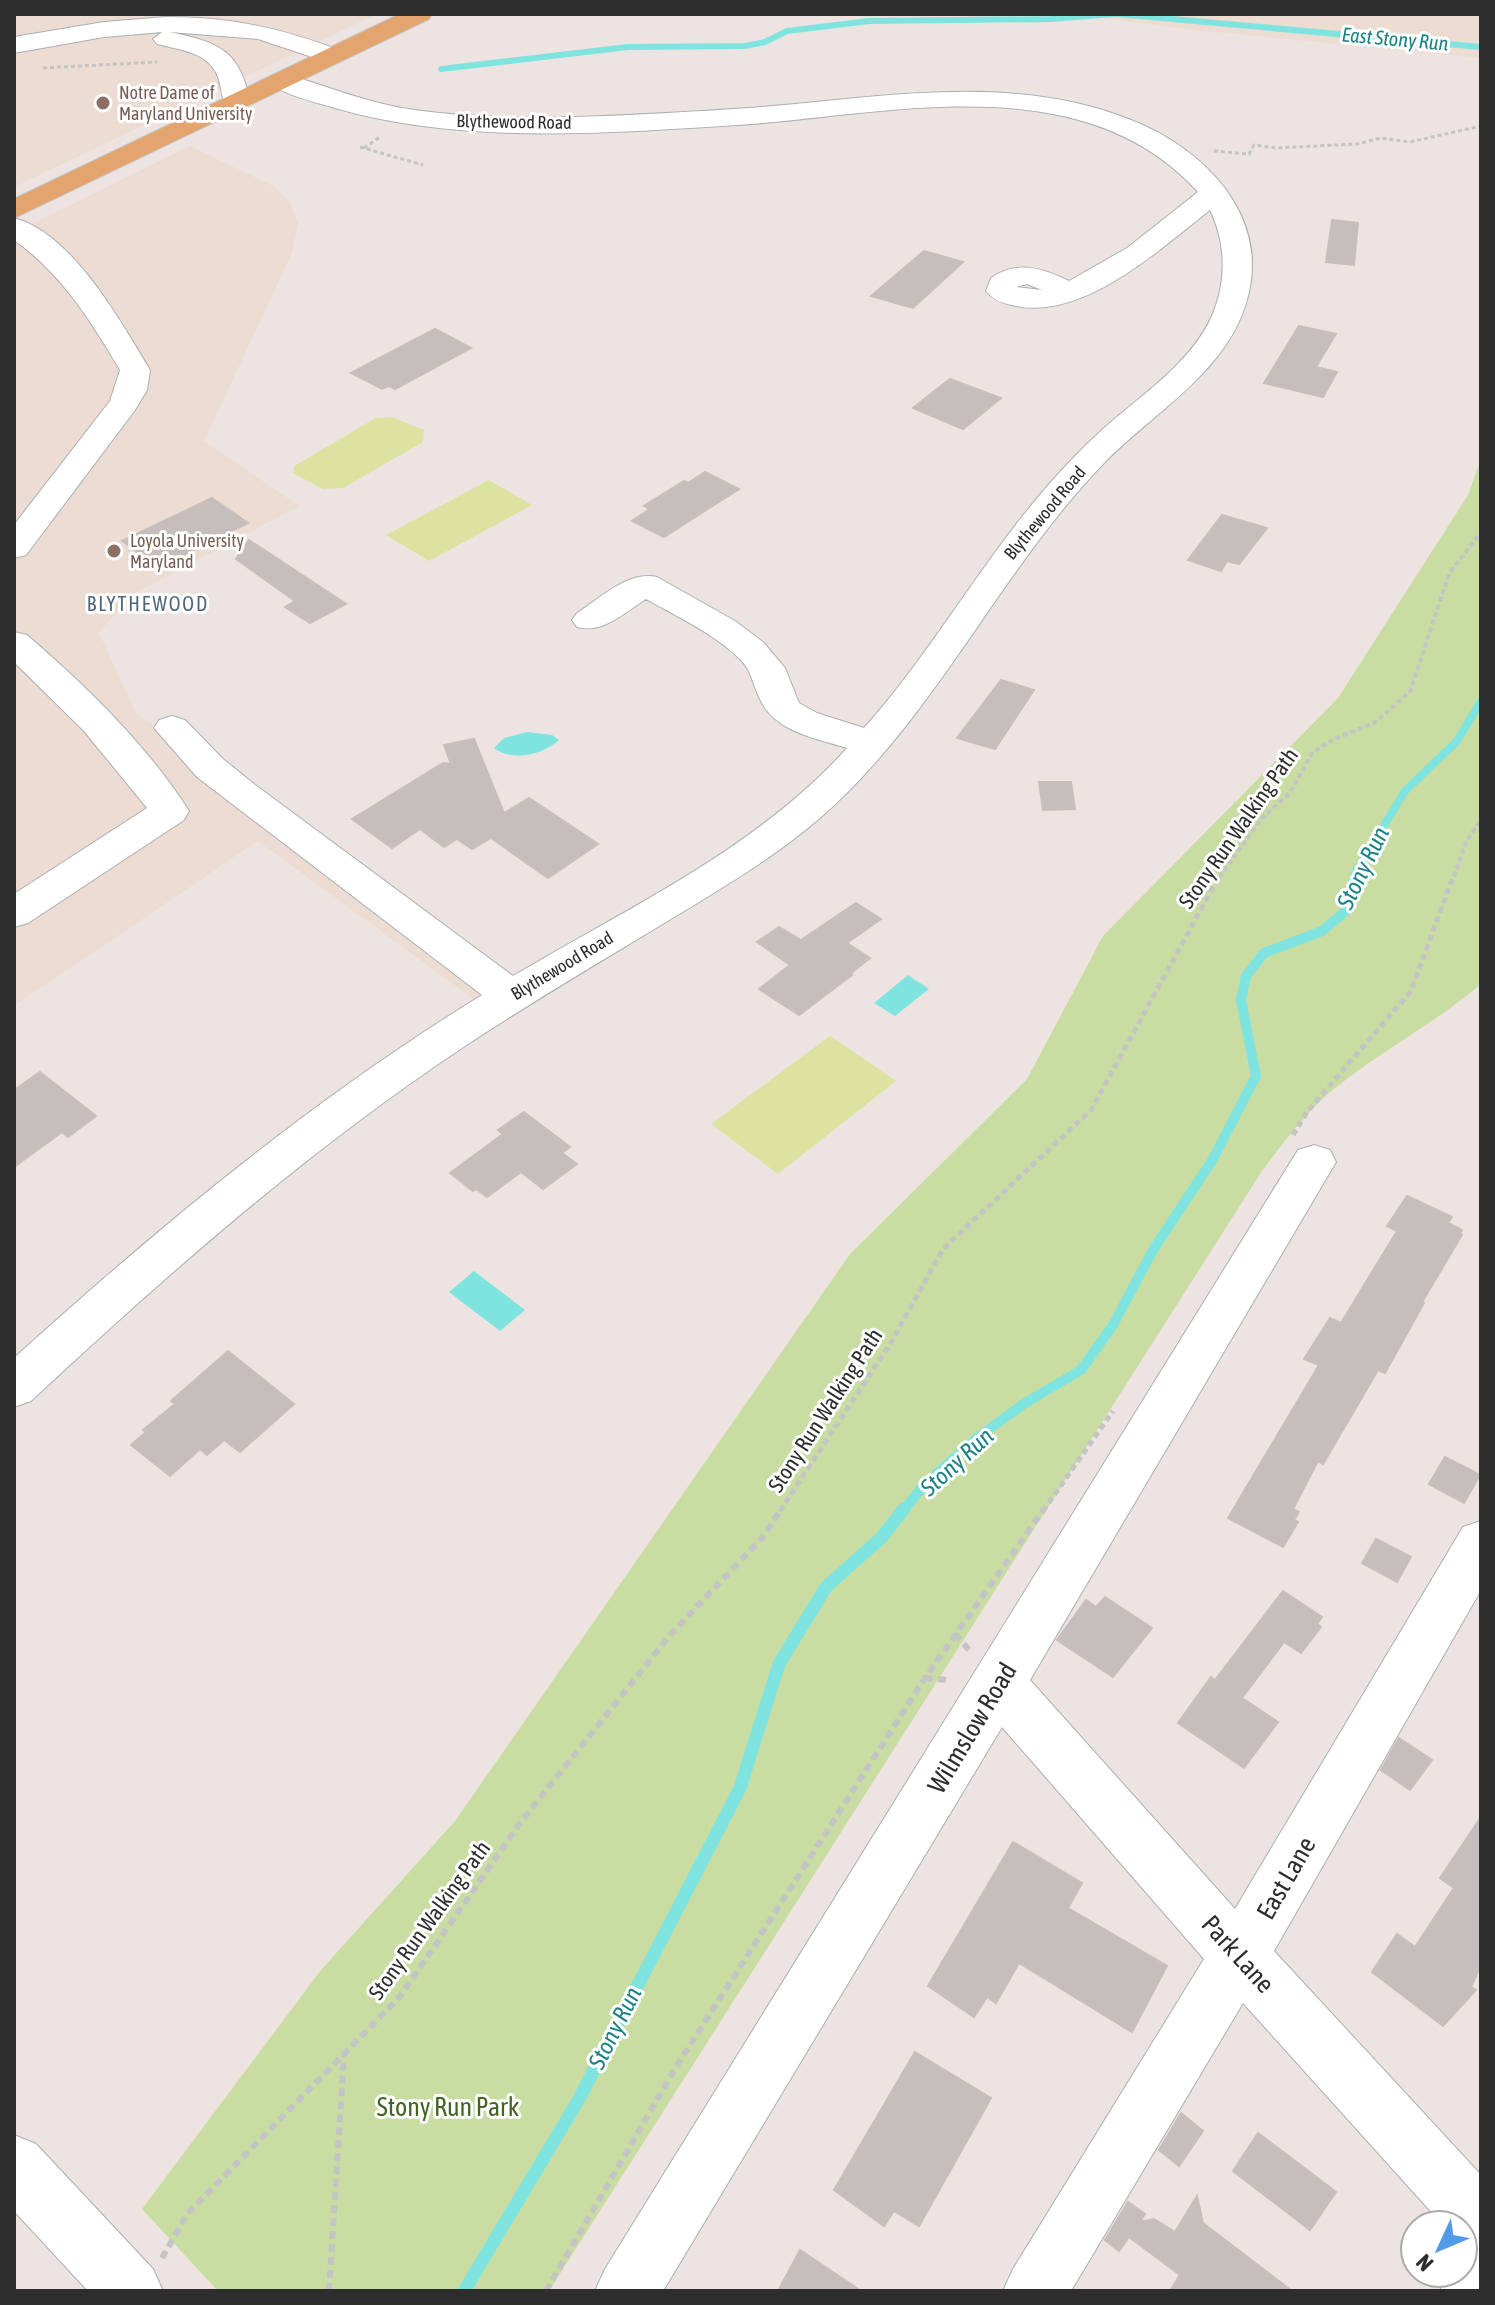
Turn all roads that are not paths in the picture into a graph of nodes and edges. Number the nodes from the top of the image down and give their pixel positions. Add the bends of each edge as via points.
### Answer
1 (420, 14) edge
2 (96, 33) junction
3 (14, 45) edge
4 (333, 56) junction
5 (282, 81) junction
6 (237, 103) junction
7 (1216, 191) junction
8 (14, 210) edge
9 (14, 227) edge
10 (14, 259) edge
11 (1070, 293) dead end
12 (115, 340) junction
13 (14, 548) edge
14 (589, 620) dead end
15 (14, 643) edge
16 (172, 728) dead end
17 (872, 743) junction
18 (14, 913) edge
19 (511, 996) junction
20 (1300, 1155) road end
21 (14, 1387) edge
22 (1481, 1543) edge
23 (999, 1684) junction
24 (1239, 1956) junction
25 (14, 2166) edge
26 (1481, 2221) edge
27 (1481, 2275) edge
28 (144, 2281) edge
29 (627, 2291) edge
30 (1035, 2291) edge
31 (1472, 2291) edge

1 - 4 main road
2 - 3 street
2 - 4 street via 169,26 241,29
2 - 6 street via 162,39 217,54 231,73
4 - 5 main road
5 - 6 main road
5 - 7 street, Blythewood Road via 389,113 497,124 700,119 947,99 1018,101 1122,126 1175,155
6 - 8 main road
7 - 11 street via 1137,254
7 - 17 street, Blythewood Road via 1230,222 1238,270 1232,304 1217,338 1056,496
9 - 12 street via 52,253 102,315
10 - 12 street via 83,324
12 - 13 street via 132,360 131,390
14 - 17 street via 645,584 715,625 764,663 785,710
15 - 18 street via 85,710 170,811
16 - 19 street via 210,768
17 - 19 street, Blythewood Road via 837,781 768,838
19 - 21 street, Blythewood Road via 290,1149
20 - 23 street, Wilmslow Road
22 - 24 street, East Lane
23 - 24 street, Park Lane
23 - 29 street, Wilmslow Road
24 - 26 street, Park Lane
24 - 30 street, East Lane
25 - 28 street
27 - 31 street

